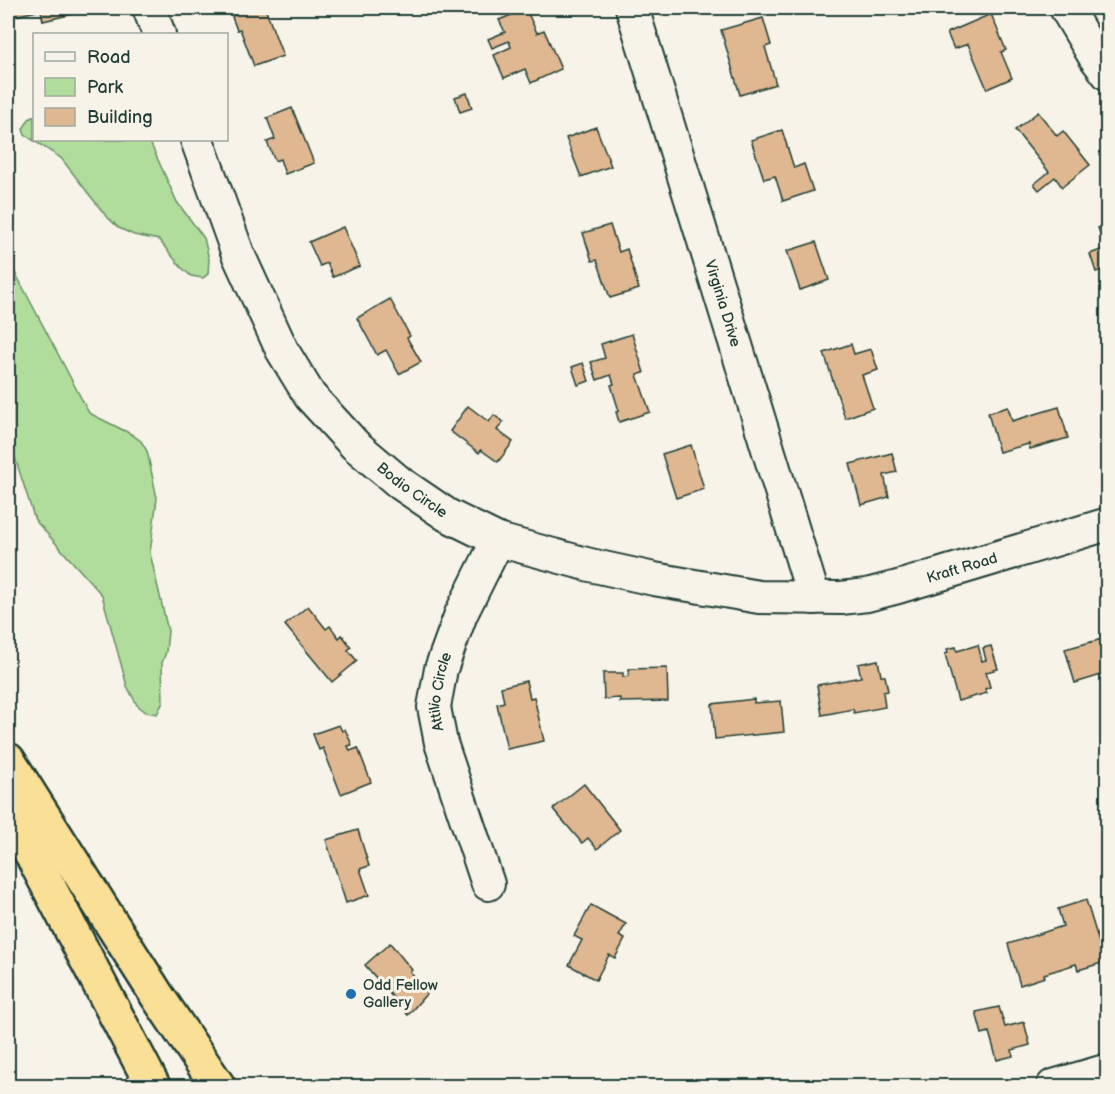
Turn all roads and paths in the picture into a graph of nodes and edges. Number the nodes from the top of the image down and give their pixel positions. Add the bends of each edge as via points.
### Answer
1 (149, 8) edge
2 (632, 8) edge
3 (1066, 8) edge
4 (159, 33) edge
5 (1107, 74) edge
6 (197, 141) edge
7 (1107, 524) edge
8 (498, 540) junction
9 (814, 598) junction
10 (8, 760) edge
11 (8, 809) edge
12 (488, 884) dead end
13 (1107, 1070) edge
14 (153, 1086) edge
15 (218, 1086) edge
16 (1053, 1086) edge

1 - 4 street
2 - 9 street, Virginia Drive
3 - 5 street
6 - 8 street, Bodio Circle via 242,263 282,350 310,396 355,445 400,483 447,515
7 - 9 street, Kraft Road via 867,595
8 - 9 street, Bodio Circle via 654,579 759,597
8 - 12 street, Attilio Circle via 461,614 441,669 434,707 441,743
10 - 15 highway
11 - 14 highway
13 - 16 street

